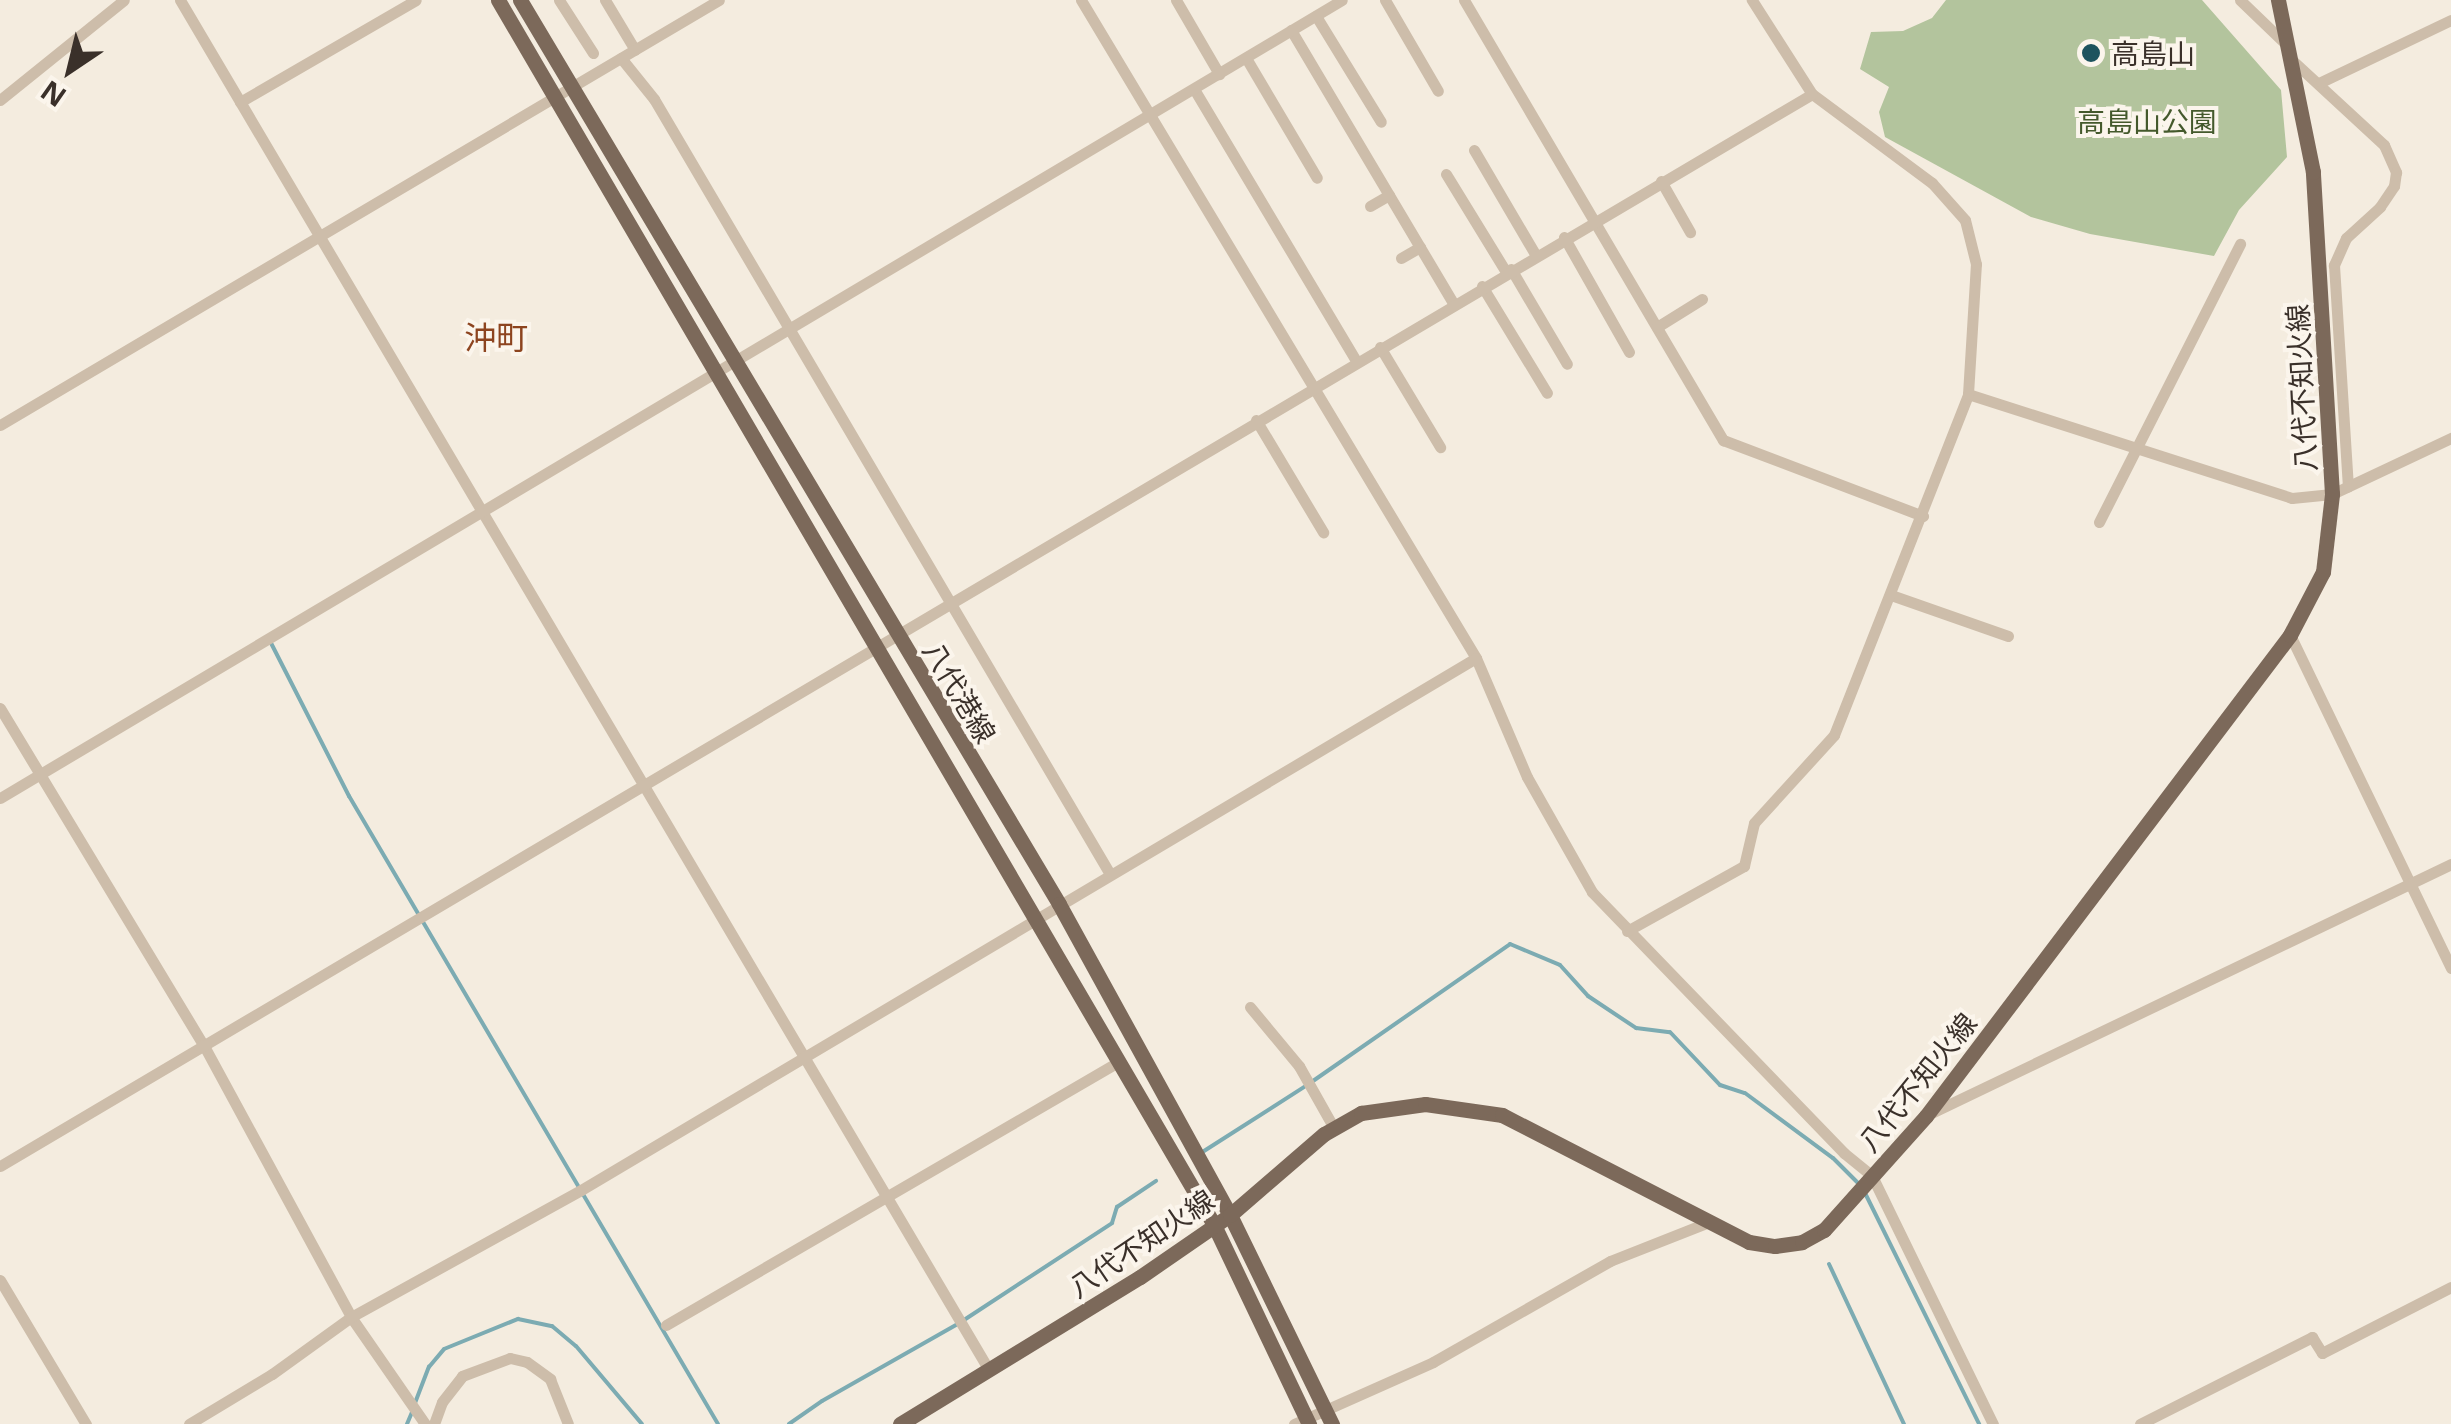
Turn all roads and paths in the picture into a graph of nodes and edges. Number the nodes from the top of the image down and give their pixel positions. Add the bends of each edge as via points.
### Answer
1 (124, 0) edge
2 (180, 0) edge
3 (416, 0) edge
4 (498, 0) edge
5 (520, 0) edge
6 (560, 0) edge
7 (605, 0) edge
8 (718, 0) edge
9 (1081, 0) edge
10 (1176, 0) edge
11 (1342, 0) edge
12 (1384, 0) edge
13 (1464, 0) edge
14 (1752, 0) edge
15 (2240, 0) edge
16 (2278, 0) edge
17 (1316, 16) junction
18 (2451, 20) edge
19 (1292, 30) junction
20 (635, 50) junction
21 (593, 52) dead end
22 (2291, 54) junction
23 (622, 58) junction
24 (1246, 58) junction
25 (1219, 74) junction
26 (2321, 82) junction
27 (572, 88) junction
28 (1194, 89) junction
29 (1438, 92) dead end
30 (1812, 94) junction
31 (556, 98) junction
32 (0, 100) edge
33 (240, 102) junction
34 (1148, 116) junction
35 (1381, 122) dead end
36 (1474, 150) dead end
37 (1446, 174) dead end
38 (1317, 178) dead end
39 (1660, 181) junction
40 (1389, 195) junction
41 (1370, 206) dead end
42 (1594, 220) junction
43 (1690, 232) dead end
44 (1564, 237) junction
45 (320, 238) junction
46 (2240, 244) dead end
47 (1420, 247) junction
48 (1535, 254) junction
49 (1401, 258) dead end
50 (1508, 270) junction
51 (1482, 286) junction
52 (1702, 299) dead end
53 (1453, 303) junction
54 (1657, 327) junction
55 (788, 331) junction
56 (1380, 346) junction
57 (1629, 352) dead end
58 (1356, 361) junction
59 (734, 363) junction
60 (1567, 364) dead end
61 (718, 373) junction
62 (1310, 388) junction
63 (1548, 393) dead end
64 (1968, 394) junction
65 (1256, 420) junction
66 (0, 425) edge
67 (2451, 438) edge
68 (2137, 446) junction
69 (1440, 447) dead end
70 (2348, 487) junction
71 (2332, 494) junction
72 (481, 513) junction
73 (1922, 516) junction
74 (2099, 522) dead end
75 (1323, 532) dead end
76 (1890, 595) junction
77 (950, 604) junction
78 (897, 635) junction
79 (2290, 635) junction
80 (2008, 636) dead end
81 (878, 646) junction
82 (1476, 658) junction
83 (0, 708) edge
84 (39, 775) junction
85 (646, 786) junction
86 (0, 798) edge
87 (2451, 864) edge
88 (1110, 874) junction
89 (2410, 886) junction
90 (1059, 904) junction
91 (1034, 920) junction
92 (1627, 931) junction
93 (2451, 968) edge
94 (1250, 1007) dead end
95 (203, 1044) junction
96 (805, 1058) junction
97 (1120, 1061) junction
98 (1926, 1116) junction
99 (1334, 1128) junction
100 (0, 1166) edge
101 (1868, 1181) junction
102 (889, 1196) junction
103 (1230, 1215) junction
104 (1708, 1222) junction
105 (1214, 1225) junction
106 (0, 1280) edge
107 (2451, 1286) edge
108 (351, 1317) junction
109 (666, 1324) dead end
110 (989, 1370) junction
111 (1328, 1416) edge
112 (421, 1420) edge
113 (1303, 1422) edge
114 (86, 1424) edge
115 (189, 1424) edge
116 (434, 1424) edge
117 (568, 1424) edge
118 (900, 1424) edge
119 (1993, 1424) edge
120 (2140, 1424) edge

1 - 32 street
2 - 33 street
3 - 33 street
4 - 31 main road, 八代港線
5 - 27 main road, 八代港線
6 - 21 street
7 - 20 street
8 - 20 street
9 - 34 street
10 - 25 street
11 - 17 street
12 - 29 street
13 - 42 street
14 - 30 street
15 - 22 street
16 - 22 main road, 八代不知火線
17 - 19 street
17 - 35 street
18 - 26 street
19 - 24 street
19 - 40 street
20 - 23 street
22 - 26 street
22 - 71 main road, 八代不知火線 via 2314,172
23 - 27 street
23 - 55 street via 654,99
24 - 25 street
24 - 38 street
25 - 28 street
26 - 70 street via 2384,145 2396,172 2380,207 2346,238 2334,265
27 - 31 street
27 - 59 main road, 八代港線
28 - 34 street
28 - 58 street
30 - 39 street
30 - 64 street via 1932,183 1965,220 1976,264
31 - 45 street
31 - 61 main road, 八代港線
33 - 45 street
34 - 55 street
34 - 62 street
36 - 48 street
37 - 50 street
39 - 42 street
39 - 43 street
40 - 41 street
40 - 47 street
42 - 44 street
42 - 54 street
44 - 48 street
44 - 57 street
45 - 66 street
45 - 72 street
46 - 68 street
47 - 49 street
47 - 53 street
48 - 50 street
50 - 51 street
50 - 60 street
51 - 53 street
51 - 63 street
52 - 54 street
53 - 56 street
54 - 73 street via 1723,440
55 - 59 street
55 - 77 street
56 - 58 street
56 - 69 street
58 - 62 street
59 - 61 street
59 - 78 main road, 八代港線
61 - 72 street
61 - 81 main road, 八代港線
62 - 65 street
62 - 82 street
64 - 68 street
64 - 73 street
65 - 75 street
65 - 77 street
67 - 70 street
68 - 71 street via 2292,498
68 - 74 street
70 - 71 street
71 - 79 main road, 八代不知火線 via 2323,572
72 - 84 street
72 - 85 street
73 - 76 street
76 - 80 street
76 - 92 street via 1834,735 1754,822 1744,866
77 - 78 street
77 - 88 street
78 - 81 street
78 - 90 main road, 八代港線
79 - 89 street
79 - 98 main road, 八代不知火線
81 - 85 street
81 - 91 main road, 八代港線
82 - 88 street
82 - 92 street via 1528,777 1592,892
83 - 84 street
84 - 86 street
84 - 95 street
85 - 95 street
85 - 96 street
87 - 89 street
88 - 90 street
89 - 93 street
89 - 98 street
90 - 91 street
90 - 103 main road, 八代港線
91 - 96 street
91 - 97 main road, 八代港線
92 - 101 street
94 - 99 street via 1298,1066
95 - 100 street
95 - 108 street
96 - 102 street
96 - 108 street
97 - 102 street
97 - 105 main road, 八代港線
98 - 101 main road, 八代不知火線
99 - 103 main road, 八代不知火線
99 - 104 main road, 八代不知火線 via 1361,1113 1425,1104 1502,1115
101 - 104 main road, 八代不知火線 via 1824,1230 1802,1242 1749,1242
101 - 119 street
102 - 109 street
102 - 110 street
103 - 105 main road, 八代不知火線
103 - 111 main road, 八代港線
104 - 111 street via 1610,1261
105 - 110 main road, 八代不知火線
105 - 113 main road, 八代港線
106 - 114 street
107 - 120 street via 2322,1353 2312,1337
108 - 112 street
108 - 115 street
110 - 118 main road, 八代不知火線
111 - 113 street
116 - 117 street via 462,1376 510,1358 550,1378

